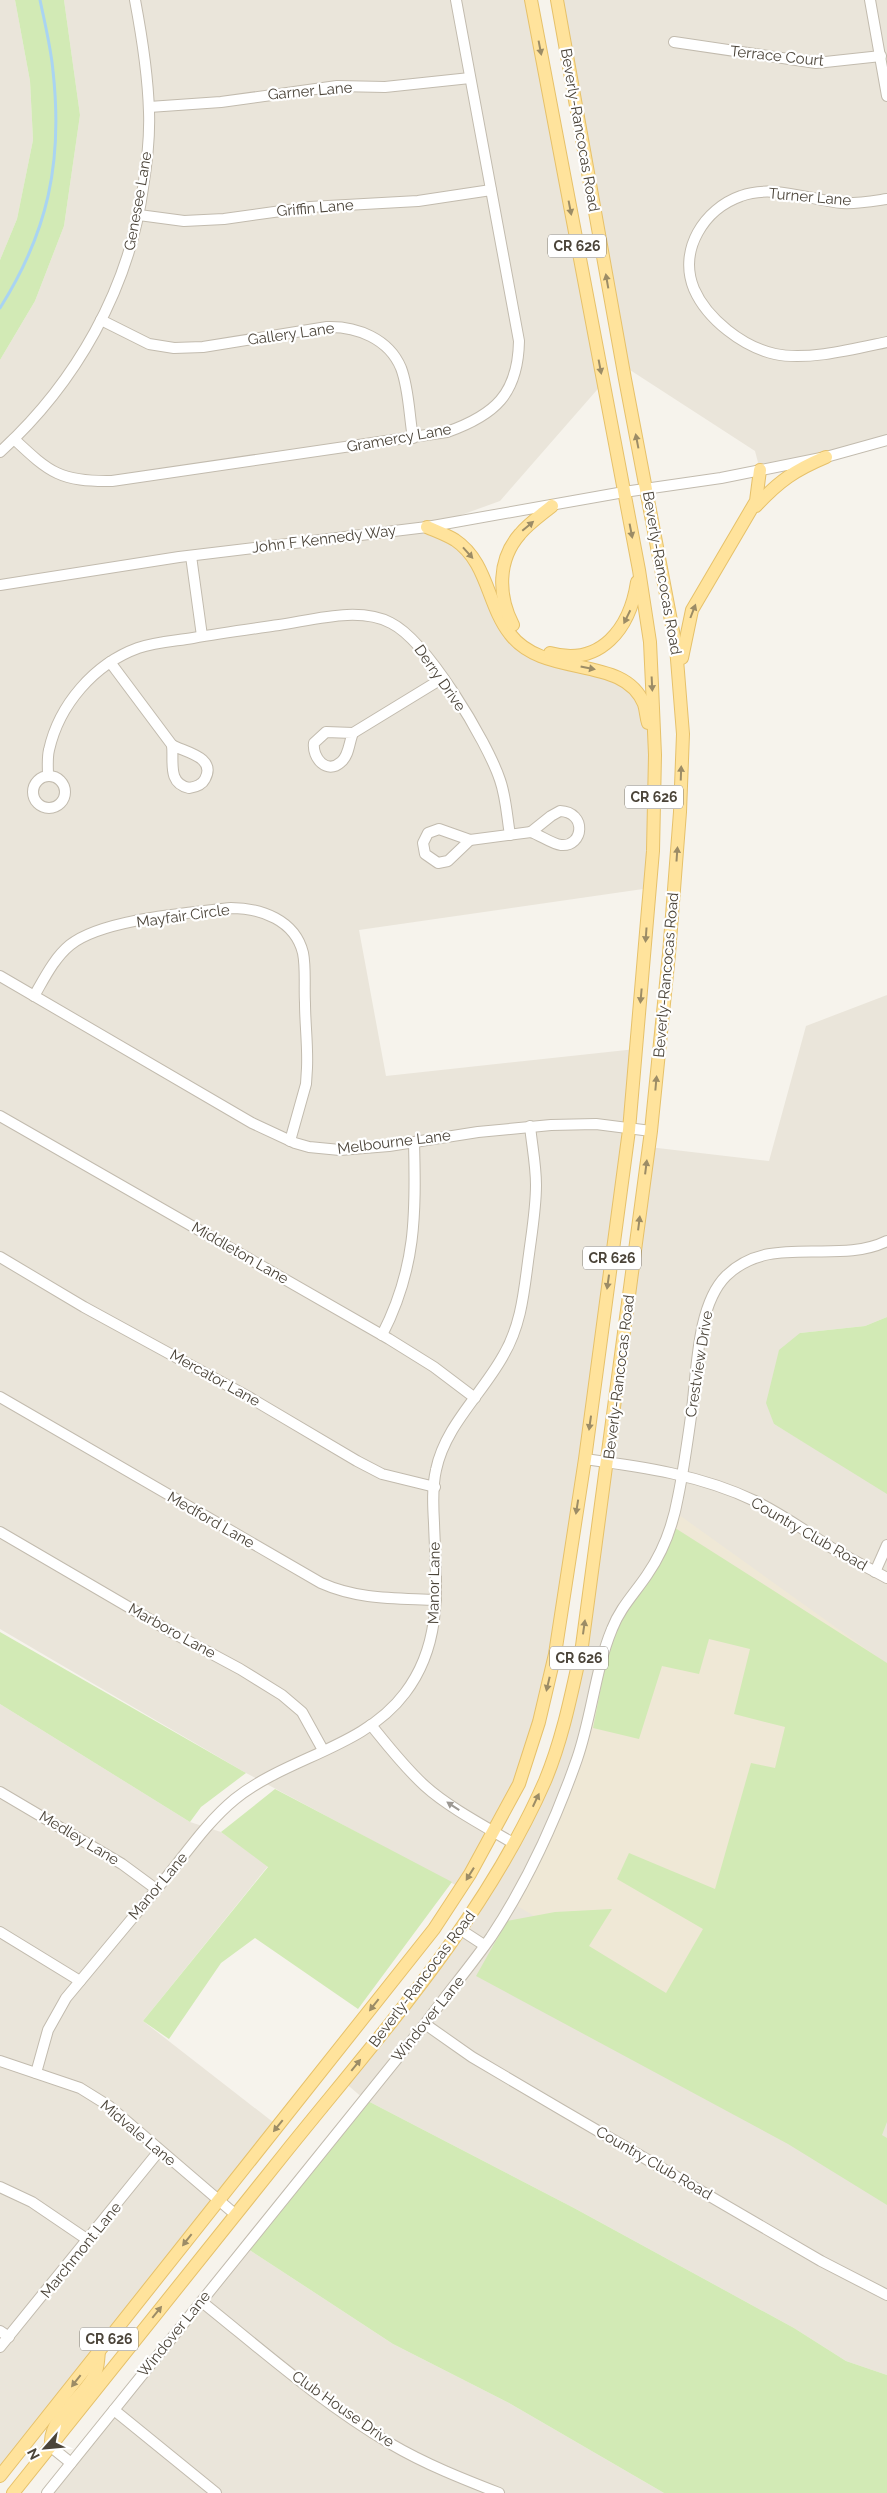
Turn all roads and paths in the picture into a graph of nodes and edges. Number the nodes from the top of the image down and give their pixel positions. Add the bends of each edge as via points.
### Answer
1 (135, 0) edge
2 (456, 0) edge
3 (531, 0) edge
4 (557, 0) edge
5 (870, 0) edge
6 (674, 42) dead end
7 (880, 56) junction
8 (470, 78) junction
9 (887, 96) edge
10 (149, 107) junction
11 (491, 190) junction
12 (887, 199) edge
13 (139, 215) junction
14 (101, 320) junction
15 (887, 342) edge
16 (413, 438) junction
17 (14, 439) junction
18 (887, 440) edge
19 (0, 452) edge
20 (826, 457) junction
21 (760, 470) junction
22 (647, 489) junction
23 (624, 492) junction
24 (552, 506) junction
25 (750, 513) junction
26 (427, 527) junction
27 (191, 556) junction
28 (639, 570) junction
29 (0, 584) edge
30 (202, 636) junction
31 (110, 662) junction
32 (679, 676) junction
33 (442, 678) junction
34 (353, 732) dead end
35 (172, 745) junction
36 (655, 755) junction
37 (48, 776) dead end
38 (531, 832) junction
39 (510, 835) junction
40 (470, 840) junction
41 (0, 976) edge
42 (34, 996) junction
43 (0, 1116) edge
44 (530, 1126) junction
45 (629, 1130) junction
46 (651, 1131) junction
47 (290, 1141) junction
48 (414, 1142) junction
49 (887, 1241) edge
50 (0, 1257) edge
51 (382, 1335) junction
52 (0, 1397) edge
53 (475, 1398) junction
54 (585, 1459) junction
55 (608, 1462) junction
56 (683, 1475) junction
57 (435, 1487) junction
58 (0, 1532) edge
59 (887, 1545) edge
60 (875, 1572) junction
61 (887, 1578) edge
62 (436, 1600) junction
63 (371, 1725) junction
64 (323, 1750) junction
65 (0, 1792) edge
66 (494, 1832) junction
67 (513, 1843) junction
68 (156, 1889) junction
69 (461, 1930) junction
70 (0, 1932) edge
71 (484, 1945) junction
72 (80, 1981) junction
73 (424, 2024) junction
74 (0, 2061) edge
75 (36, 2073) junction
76 (160, 2151) junction
77 (0, 2187) edge
78 (218, 2201) junction
79 (236, 2215) junction
80 (88, 2240) junction
81 (887, 2295) edge
82 (202, 2302) junction
83 (0, 2330) edge
84 (9, 2337) junction
85 (0, 2347) edge
86 (99, 2351) junction
87 (114, 2410) junction
88 (50, 2446) junction
89 (71, 2463) junction
90 (0, 2476) edge
91 (13, 2493) edge
92 (47, 2493) edge
93 (216, 2493) edge
94 (499, 2493) edge

1 - 10 street, Genesee Lane
2 - 8 street, Gramercy Lane
3 -> 23 main road, Beverly-Rancocas Road / CR 626
22 -> 4 main road, Beverly-Rancocas Road / CR 626
5 - 7 street
6 - 7 street, Terrace Court via 816,62
7 - 9 street
8 - 10 street, Garner Lane via 385,86 337,86 221,102
8 - 11 street, Gramercy Lane
10 - 13 street, Genesee Lane via 148,150
11 - 13 street, Griffin Lane via 418,201 310,207 224,219 184,221
11 - 16 street, Gramercy Lane via 519,341 514,380 508,392 476,420 447,432
12 - 15 street, Turner Lane via 844,203 769,192 741,195 719,205 705,219 698,231 691,259 694,288 709,313 732,333 759,349 798,356
13 - 14 street, Genesee Lane via 129,256
14 - 16 street, Gallery Lane via 149,344 174,348 341,327 368,334 388,348 401,367
14 - 17 street, Genesee Lane via 54,393
16 - 17 street, Gramercy Lane via 142,478 98,481 59,476
17 - 19 street, Genesee Lane
18 - 20 street, John F Kennedy Way
20 - 21 street, John F Kennedy Way
20 - 25 main road via 796,470 776,484
21 - 22 street, John F Kennedy Way
21 - 25 main road via 759,491
22 - 23 street, John F Kennedy Way
22 - 32 main road, Beverly-Rancocas Road / CR 626
23 - 24 street, John F Kennedy Way
23 -> 28 main road, Beverly-Rancocas Road / CR 626
24 - 26 street, John F Kennedy Way
28 -> 24 main road via 628,619 608,642 578,655 561,656 543,651 528,641 514,628 506,611 502,574 517,538
32 -> 25 main road via 692,610
26 - 27 street, John F Kennedy Way
26 -> 36 main road via 455,540 468,551 478,566 500,619 524,648 561,664 603,671 621,679 634,690 644,704
27 - 29 street, John F Kennedy Way
27 - 30 street
28 -> 36 main road, Beverly-Rancocas Road / CR 626 via 650,642
30 - 31 street, Derry Drive via 148,645
30 - 33 street, Derry Drive via 334,617 377,618 390,622 413,639
31 - 35 street
31 - 37 street, Derry Drive via 82,686 66,710 48,751
46 -> 32 main road, Beverly-Rancocas Road / CR 626 via 680,812 683,734
33 - 34 street
33 - 39 street, Derry Drive via 482,739 495,768 504,794
35 - 35 street via 174,779 189,788 200,785 207,770 204,760
36 -> 45 main road, Beverly-Rancocas Road / CR 626 via 653,851
38 - 38 street via 560,811 571,813 580,826 577,837 562,845
38 - 39 street
39 - 40 street
40 - 40 street via 443,863 428,858 423,849 424,838 439,829
41 - 42 street, Melbourne Lane
42 - 47 street, Melbourne Lane via 252,1123
42 - 47 street, Mayfair Circle via 53,965 70,946 96,931 231,908 270,915 296,936 303,952 308,1068
43 - 51 street, Middleton Lane
44 - 45 street, Melbourne Lane via 583,1123
44 - 48 street, Melbourne Lane
44 - 53 street, Manor Lane via 536,1184 522,1306 504,1356
45 - 46 street, Melbourne Lane
45 -> 54 main road, Beverly-Rancocas Road / CR 626
55 -> 46 main road, Beverly-Rancocas Road / CR 626
47 - 48 street, Melbourne Lane via 340,1150
48 - 51 street via 415,1212 410,1256 400,1296
49 - 56 street, Crestview Drive via 851,1250 766,1254 750,1259 724,1278 715,1290 704,1321
50 - 57 street, Mercator Lane via 84,1307 248,1396 357,1462 382,1474
51 - 53 street, Middleton Lane
52 - 62 street, Medford Lane via 336,1590 366,1597
53 - 57 street, Manor Lane via 446,1443 435,1473
54 - 55 street, Country Club Road
54 -> 66 main road, Beverly-Rancocas Road / CR 626 via 555,1654 539,1722 519,1784
55 - 56 street, Country Club Road
67 -> 55 main road, Beverly-Rancocas Road / CR 626 via 546,1778 566,1718 582,1646
56 - 60 street, Country Club Road via 755,1501
56 - 71 street, Windover Lane via 661,1552 610,1632 584,1737 558,1812 533,1867
57 - 62 street, Manor Lane
58 - 64 street, Marboro Lane via 282,1695 302,1712
59 - 60 street
60 - 61 street, Country Club Road
62 - 63 street, Manor Lane via 432,1638 420,1668 405,1694
63 - 64 street, Manor Lane
66 -> 63 street via 425,1785
64 - 68 street, Manor Lane via 261,1780 232,1801 207,1826
65 - 68 street, Medley Lane via 122,1864
66 - 67 street
66 -> 78 main road, Beverly-Rancocas Road / CR 626 via 434,1929
67 - 69 main road, Beverly-Rancocas Road / CR 626
68 - 72 street, Manor Lane
69 - 71 street
79 -> 69 main road, Beverly-Rancocas Road / CR 626
70 - 72 street
71 - 73 street, Windover Lane
72 - 75 street, Manor Lane via 52,2020
73 - 81 street, Country Club Road via 472,2057 562,2110 821,2261
73 - 82 street, Windover Lane
74 - 75 street, Midvale Lane
75 - 76 street, Midvale Lane via 80,2088 109,2106
76 - 78 street, Midvale Lane
76 - 80 street, Marchmont Lane
77 - 80 street via 32,2202
78 - 79 street, Midvale Lane
78 -> 86 main road, Beverly-Rancocas Road / CR 626
88 -> 79 main road, Beverly-Rancocas Road / CR 626
80 - 84 street, Marchmont Lane
82 - 87 street, Windover Lane
82 - 94 street, Club House Drive via 361,2426 408,2454
83 - 84 street
84 - 85 street, Marchmont Lane
86 - 88 main road via 93,2379 56,2424
86 -> 90 main road, Beverly-Rancocas Road / CR 626
87 - 89 street, Windover Lane
87 - 93 street
88 - 89 street
88 - 91 main road, Beverly-Rancocas Road / CR 626
89 - 92 street, Windover Lane

